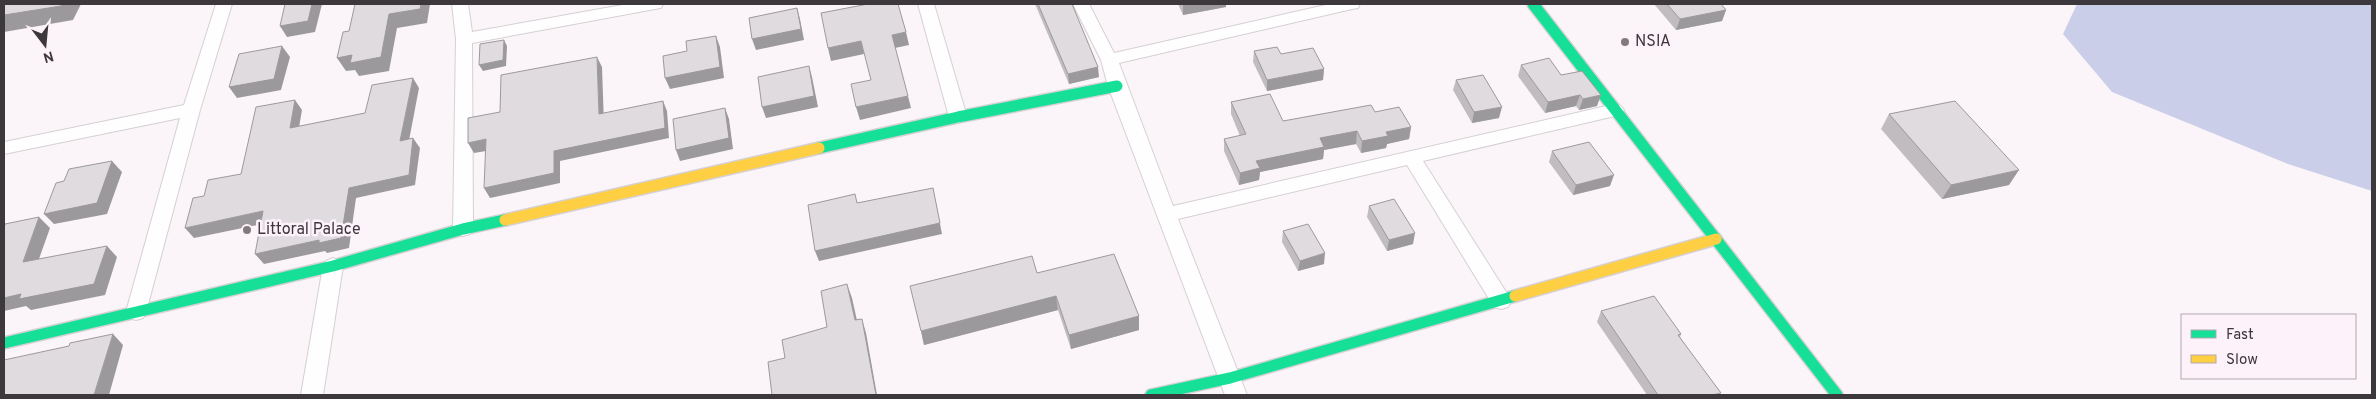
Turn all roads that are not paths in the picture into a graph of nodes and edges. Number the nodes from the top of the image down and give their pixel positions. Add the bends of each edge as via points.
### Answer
1 (224, 4) edge
2 (460, 4) edge
3 (655, 4) edge
4 (926, 4) edge
5 (1081, 4) edge
6 (1352, 4) edge
7 (1534, 4) edge
8 (464, 39) junction
9 (1109, 60) junction
10 (1117, 86) junction
11 (190, 110) junction
12 (1615, 110) junction
13 (958, 117) junction
14 (4, 148) edge
15 (1411, 157) junction
16 (1168, 214) junction
17 (463, 229) junction
18 (1716, 239) junction
19 (333, 266) junction
20 (1501, 301) junction
21 (136, 312) junction
22 (4, 344) edge
23 (1233, 387) edge
24 (312, 395) edge
25 (1151, 395) edge
26 (1837, 395) edge

1 - 11 street
2 - 8 street
3 - 8 street
4 - 13 street
5 - 9 street
6 - 9 street
7 - 12 street
8 - 17 street
9 - 10 street
10 - 13 street
10 - 16 street
11 - 14 street
11 - 21 street
12 - 15 street
12 - 18 street
13 - 17 street
15 - 16 street
15 - 20 street
16 - 23 street
17 - 19 street
18 - 20 street
18 - 26 street
19 - 21 street
19 - 24 street
20 - 23 street
21 - 22 street
23 - 25 street

